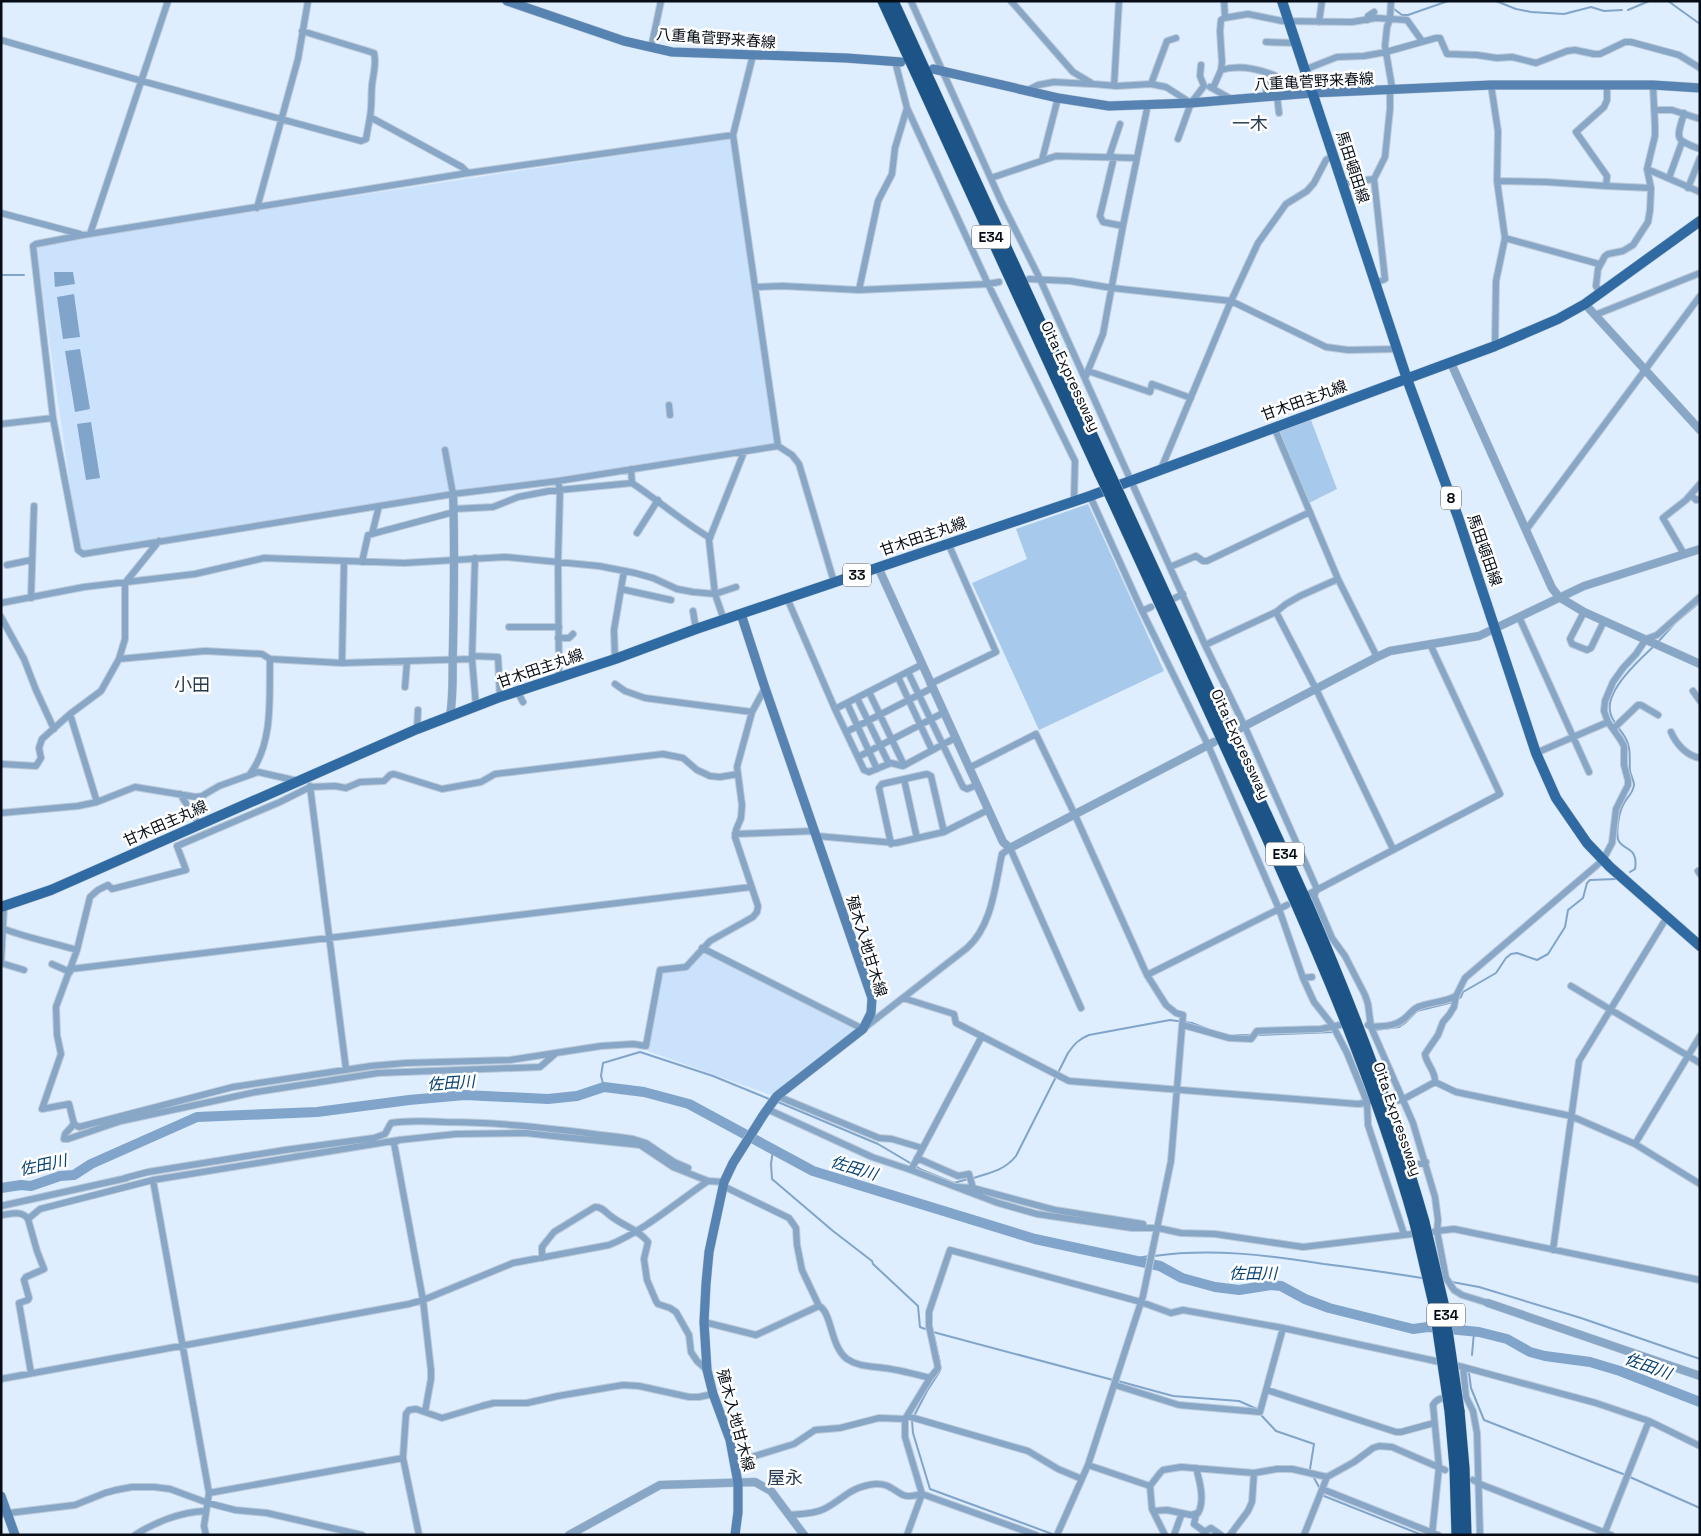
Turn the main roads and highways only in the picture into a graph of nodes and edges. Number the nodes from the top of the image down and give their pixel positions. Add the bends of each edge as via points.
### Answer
1 (507, 1) edge
2 (882, 1) edge
3 (893, 1) edge
4 (1282, 1) edge
5 (898, 61) road end
6 (938, 70) road end
7 (1700, 88) edge
8 (1312, 93) junction
9 (1700, 220) edge
10 (1407, 379) junction
11 (1104, 472) junction
12 (741, 614) junction
13 (3, 907) edge
14 (1700, 946) edge
15 (1455, 1411) junction
16 (1, 1496) edge
17 (4, 1513) edge
18 (14, 1535) edge
19 (735, 1535) edge
20 (1457, 1535) edge
21 (1466, 1535) edge

1 - 5 main road, 八重亀菅野来春線 via 624,41 672,52
2 - 11 highway, Oita Expressway / E34
3 - 11 highway, Oita Expressway / E34
4 - 8 main road, 馬田頓田線 / 8
6 - 8 main road, 八重亀菅野来春線 via 1058,98 1109,106
7 - 8 main road, 八重亀菅野来春線 via 1607,84 1491,85
8 - 10 main road, 馬田頓田線 / 8
9 - 10 main road, 甘木田主丸線 / 33 via 1585,304 1558,319
10 - 12 main road, 甘木田主丸線 / 33 via 1090,496
10 - 14 main road, 馬田頓田線 / 8 via 1458,518 1536,753 1556,798 1603,860
11 - 15 highway, Oita Expressway / E34, bridge via 1325,967 1385,1122 1420,1222
12 - 13 main road, 甘木田主丸線 / 33 via 417,729 306,782 198,824 51,890
12 - 19 main road, 殖木入地甘木線 via 872,998 871,1013 863,1029 777,1096 732,1163 723,1184 709,1252 704,1322 707,1370 735,1462 738,1483
15 - 20 highway, Oita Expressway / E34
15 - 21 highway, Oita Expressway / E34 via 1464,1468
16 - 17 main road
17 - 18 main road

